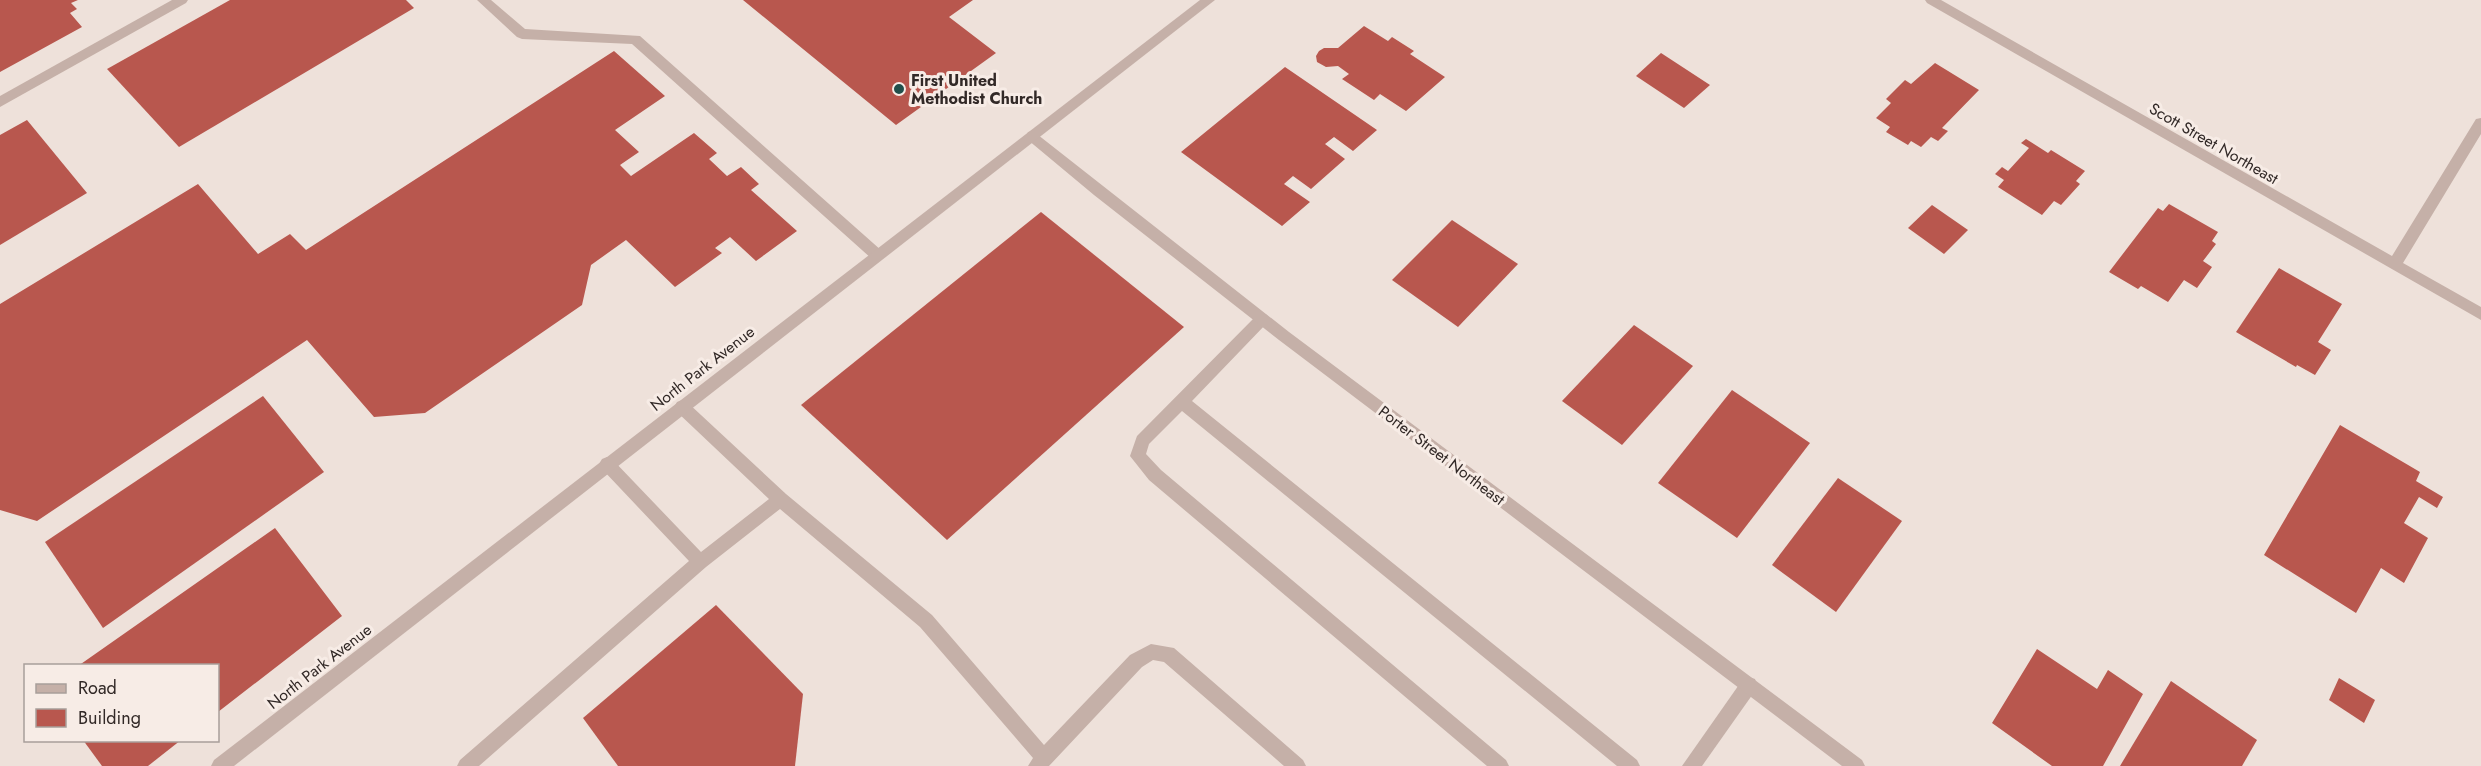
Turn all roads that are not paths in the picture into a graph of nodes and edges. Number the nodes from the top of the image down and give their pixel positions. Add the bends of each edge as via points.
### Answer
1 (182, 0) edge
2 (483, 0) edge
3 (1209, 0) edge
4 (1931, 0) edge
5 (0, 102) edge
6 (2481, 123) edge
7 (1033, 136) junction
8 (877, 255) junction
9 (2394, 264) junction
10 (2481, 314) edge
11 (1262, 319) junction
12 (1181, 401) junction
13 (682, 407) junction
14 (607, 464) junction
15 (780, 499) junction
16 (700, 562) junction
17 (1749, 685) junction
18 (1040, 762) edge
19 (220, 766) edge
20 (466, 766) edge
21 (1297, 766) edge
22 (1500, 766) edge
23 (1631, 766) edge
24 (1691, 766) edge
25 (1856, 766) edge

1 - 5 street
2 - 8 street via 522,34 635,39
3 - 7 street, North Park Avenue
4 - 9 street, Scott Street Northeast
6 - 9 street
7 - 8 street, North Park Avenue
7 - 11 street, Porter Street Northeast
8 - 13 street, North Park Avenue
9 - 10 street, Scott Street Northeast
11 - 12 street
11 - 17 street, Porter Street Northeast
12 - 22 street via 1142,441 1138,456 1155,475
12 - 23 street
13 - 14 street, North Park Avenue
13 - 15 street
14 - 16 street
14 - 19 street, North Park Avenue
15 - 16 street
15 - 18 street via 926,621
16 - 20 street
17 - 24 street
17 - 25 street, Porter Street Northeast
18 - 21 street via 1136,661 1151,652 1168,654

